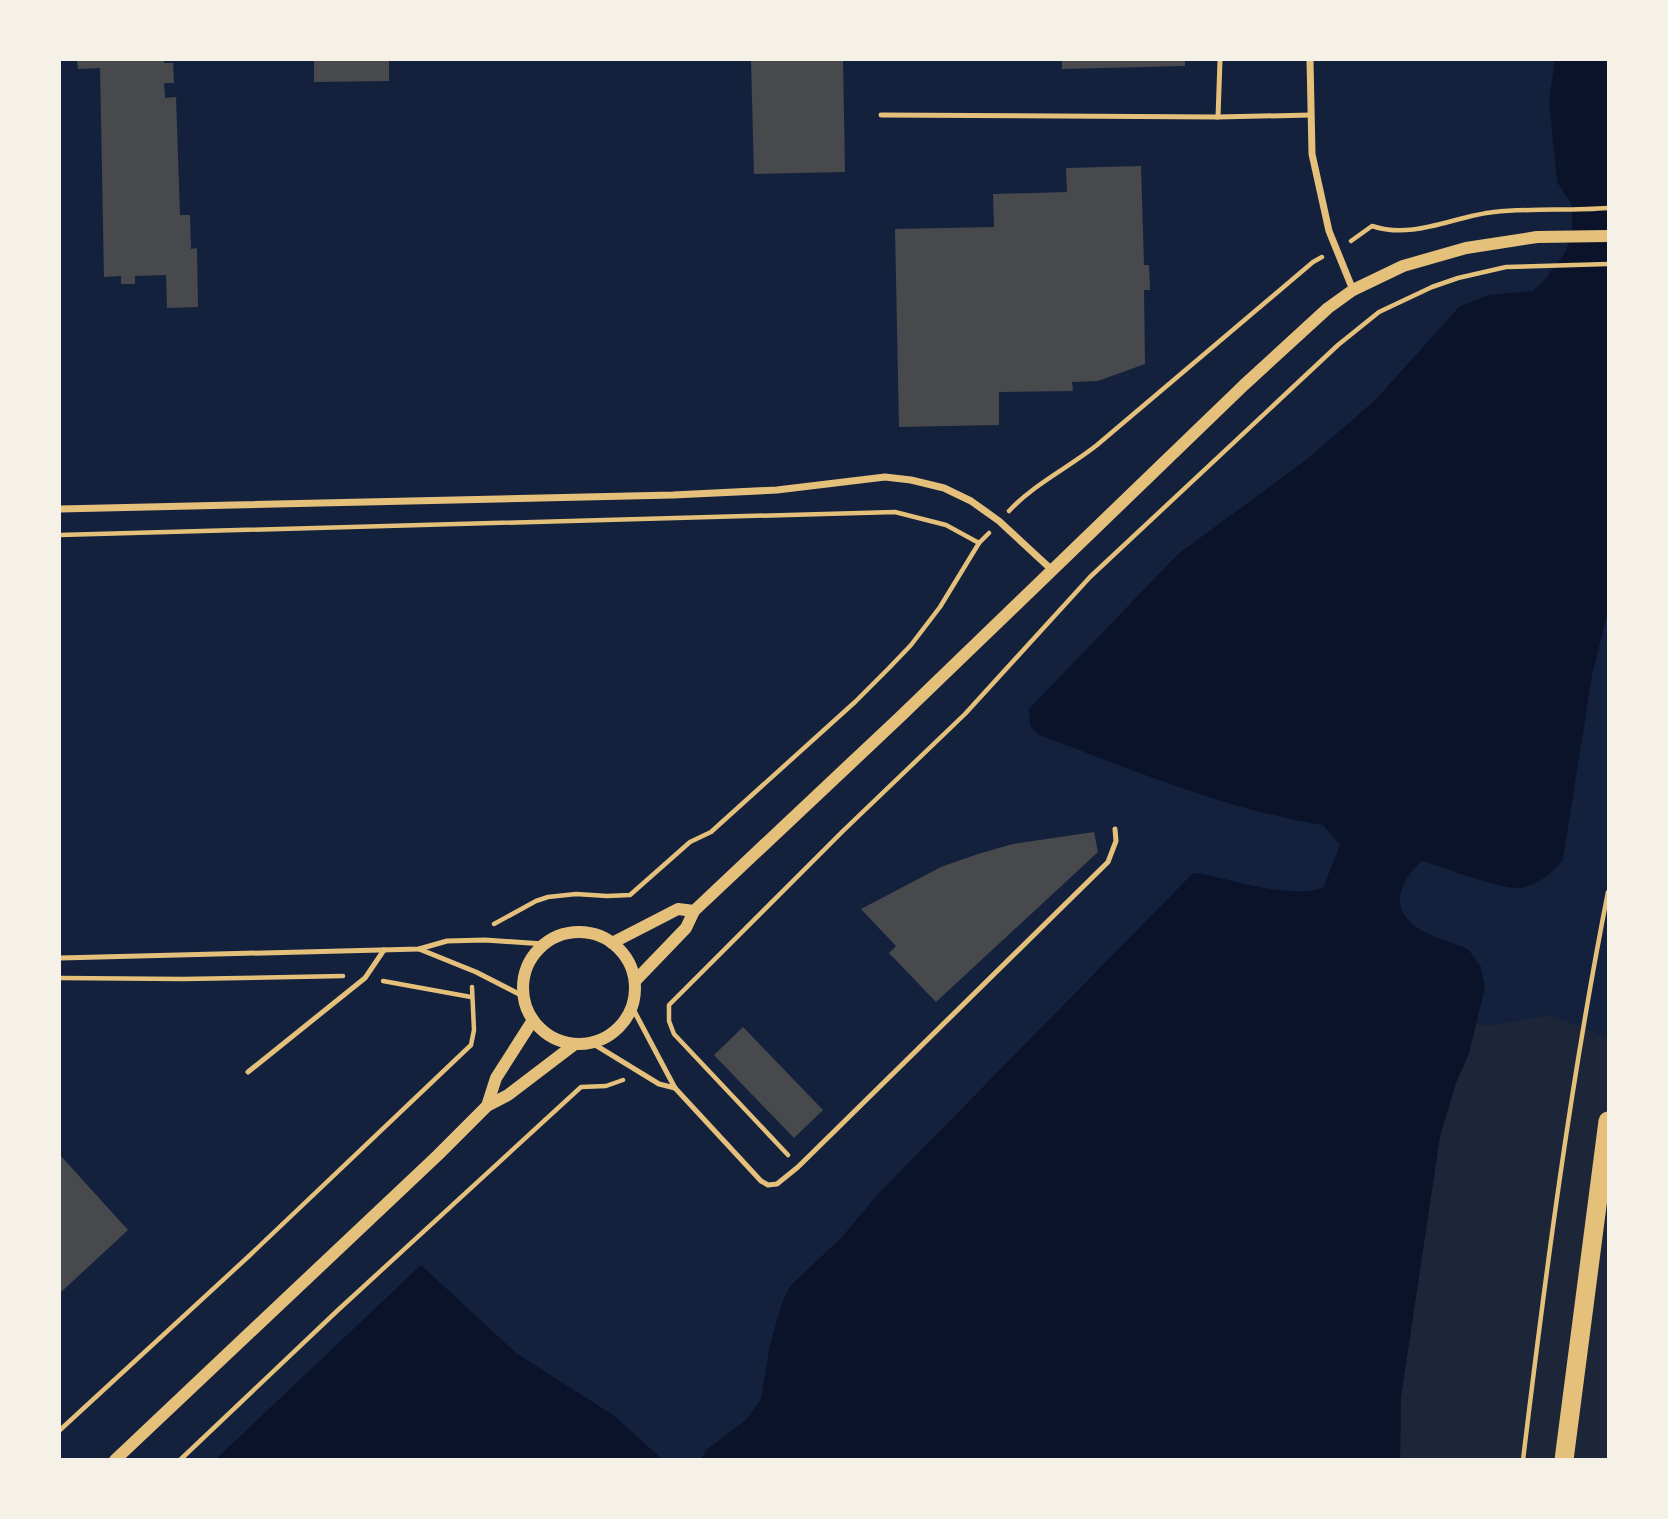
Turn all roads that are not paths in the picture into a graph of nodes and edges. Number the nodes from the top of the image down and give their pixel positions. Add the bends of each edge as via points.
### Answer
1 (1220, 60) edge
2 (1310, 60) edge
3 (881, 115) dead end
4 (1311, 115) junction
5 (1218, 117) junction
6 (1608, 236) edge
7 (1353, 290) junction
8 (60, 509) edge
9 (1052, 570) junction
10 (1115, 829) dead end
11 (694, 911) junction
12 (612, 943) junction
13 (544, 944) junction
14 (419, 949) junction
15 (384, 950) junction
16 (60, 958) edge
17 (635, 981) junction
18 (523, 996) junction
19 (632, 1007) junction
20 (533, 1020) junction
21 (592, 1043) junction
22 (575, 1044) junction
23 (248, 1072) dead end
24 (675, 1088) junction
25 (487, 1107) junction
26 (1608, 1121) edge
27 (115, 1460) edge
28 (1564, 1460) edge

1 - 5 lane
2 - 4 street
3 - 5 lane
4 - 5 lane
4 - 7 street via 1312,154 1329,231
6 - 7 street via 1537,237 1466,248 1403,266
7 - 9 street via 1244,384
8 - 9 street via 673,495 777,490 885,477 944,488 971,501
9 - 11 street
10 - 24 lane via 1108,862 777,1184 768,1185
11 - 12 street via 678,909
11 - 17 street via 686,928
12 - 13 street via 578,932
12 - 17 street via 627,960
13 - 14 lane via 447,941
13 - 18 street via 526,967
14 - 15 lane
14 - 18 lane
15 - 16 lane
15 - 23 lane via 365,978
17 - 19 street
18 - 20 street
19 - 21 street via 616,1030
19 - 24 lane
20 - 22 street via 551,1037
20 - 25 street via 496,1078
21 - 22 street
21 - 24 lane via 659,1084
22 - 25 street
25 - 27 street
26 - 28 highway

